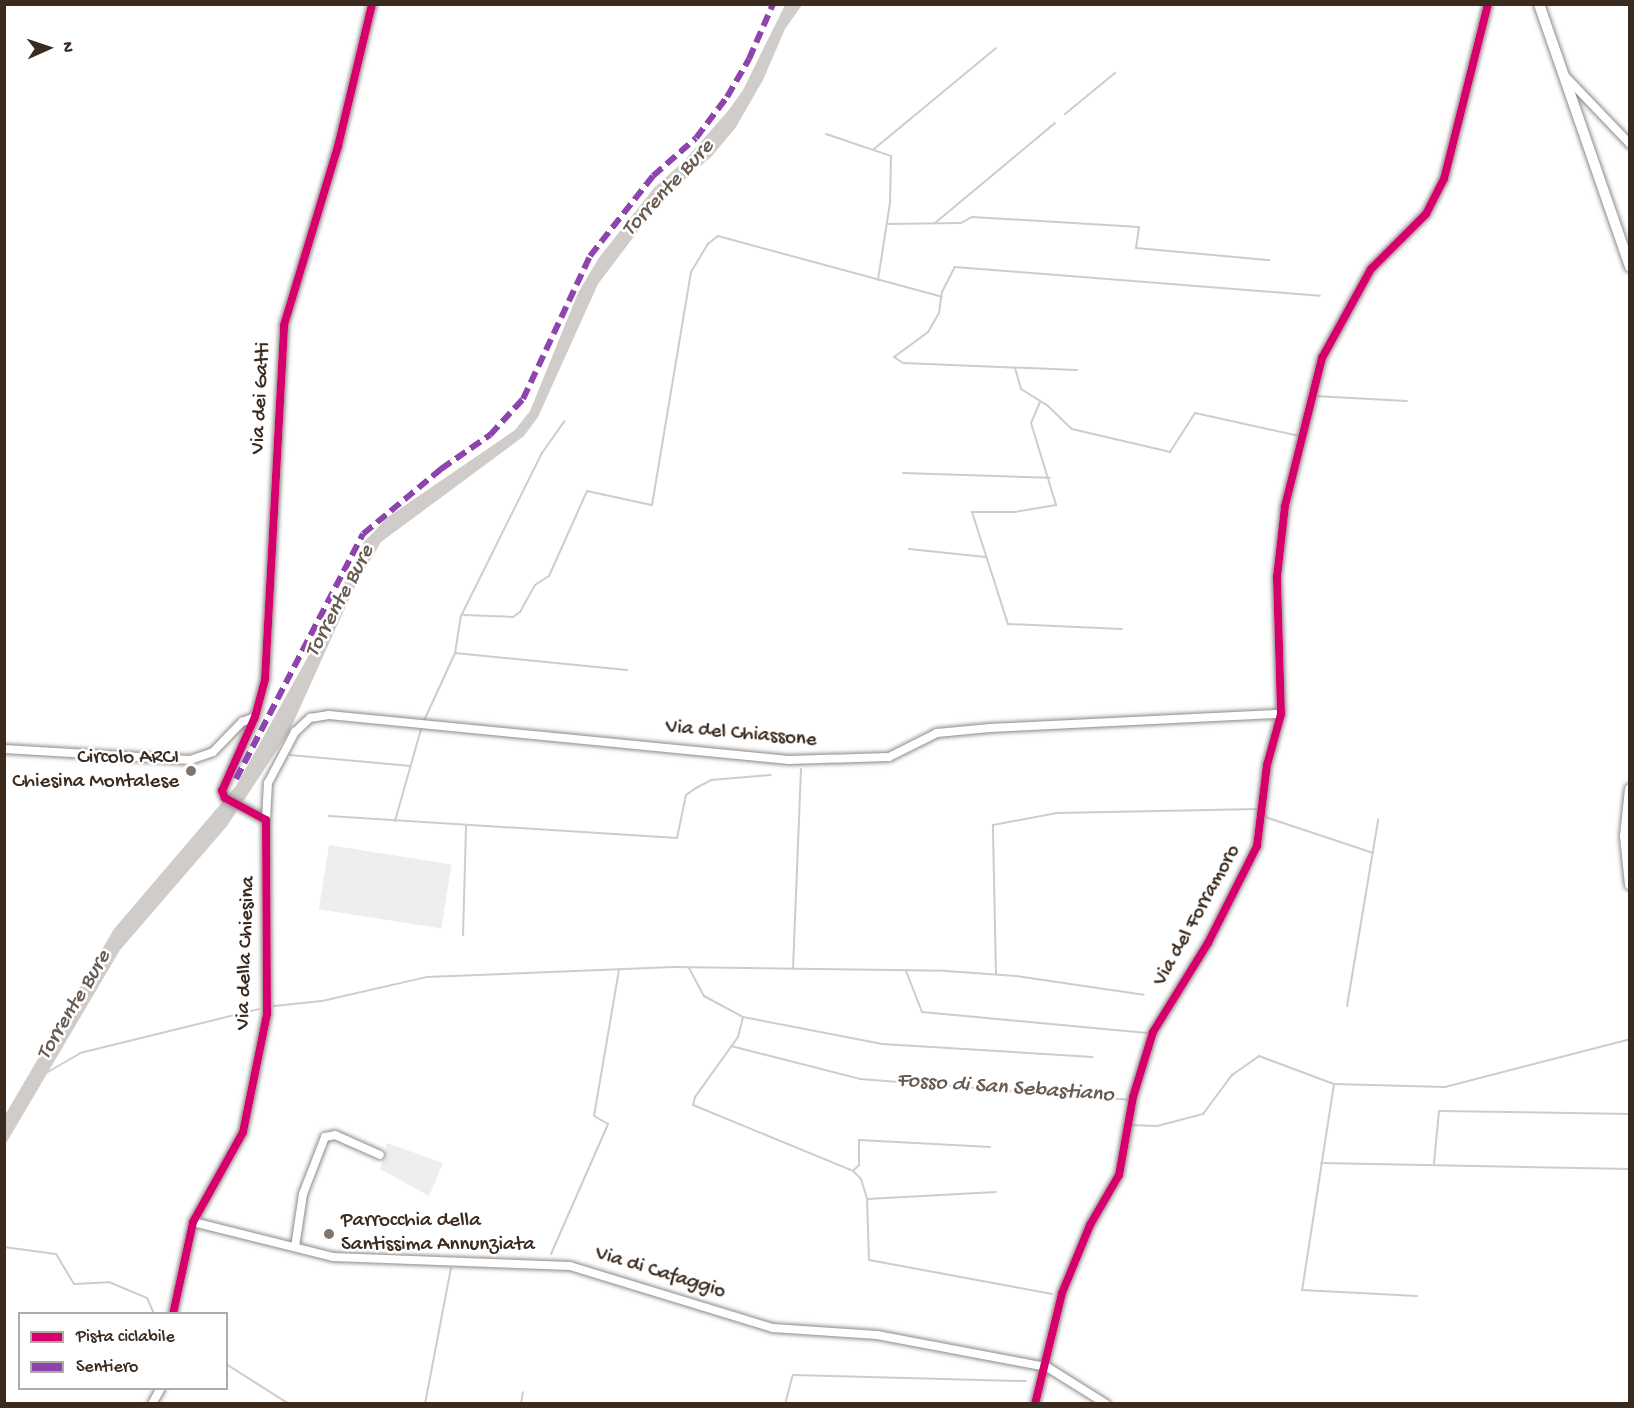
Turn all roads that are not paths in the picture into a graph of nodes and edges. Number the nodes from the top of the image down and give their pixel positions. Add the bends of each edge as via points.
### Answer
1 (372, 4) edge
2 (1488, 4) edge
3 (1539, 4) edge
4 (1563, 74) junction
5 (1629, 144) edge
6 (1629, 267) edge
7 (1281, 714) junction
8 (255, 717) junction
9 (4, 749) edge
10 (1629, 789) edge
11 (266, 820) junction
12 (1629, 885) edge
13 (380, 1155) dead end
14 (193, 1222) junction
15 (296, 1247) junction
16 (173, 1312) edge
17 (1047, 1367) junction
18 (160, 1390) edge
19 (152, 1404) edge
20 (1035, 1404) edge
21 (1106, 1404) edge

1 - 8 street, Via dei Gatti via 338,146 284,325 265,679
2 - 7 street, Via del Forramoro via 1444,179 1426,214 1371,269 1322,358 1285,506 1277,577
3 - 4 main road
4 - 5 street
4 - 6 main road
7 - 11 street, Via del Chiassone via 980,729 938,733 889,757 789,760 329,715 310,718 295,732 268,783
7 - 17 street, Via del Forramoro via 1267,765 1257,846 1208,943 1153,1032 1133,1097 1119,1175 1090,1225 1062,1293
8 - 9 street via 239,725 213,752 190,760
8 - 11 street, Via dei Gatti via 223,786 225,797
10 - 12 main road via 1625,836
11 - 14 street, Via della Chiesina via 265,1021 243,1132
13 - 15 street via 338,1136 325,1137 303,1194
14 - 15 street, Via di Cafaggio
14 - 16 street, Via della Chiesina
15 - 17 street, Via di Cafaggio via 337,1257 566,1265 773,1328 877,1335
17 - 20 street, Via del Forramoro
17 - 21 street, Via di Cafaggio
18 - 19 street

